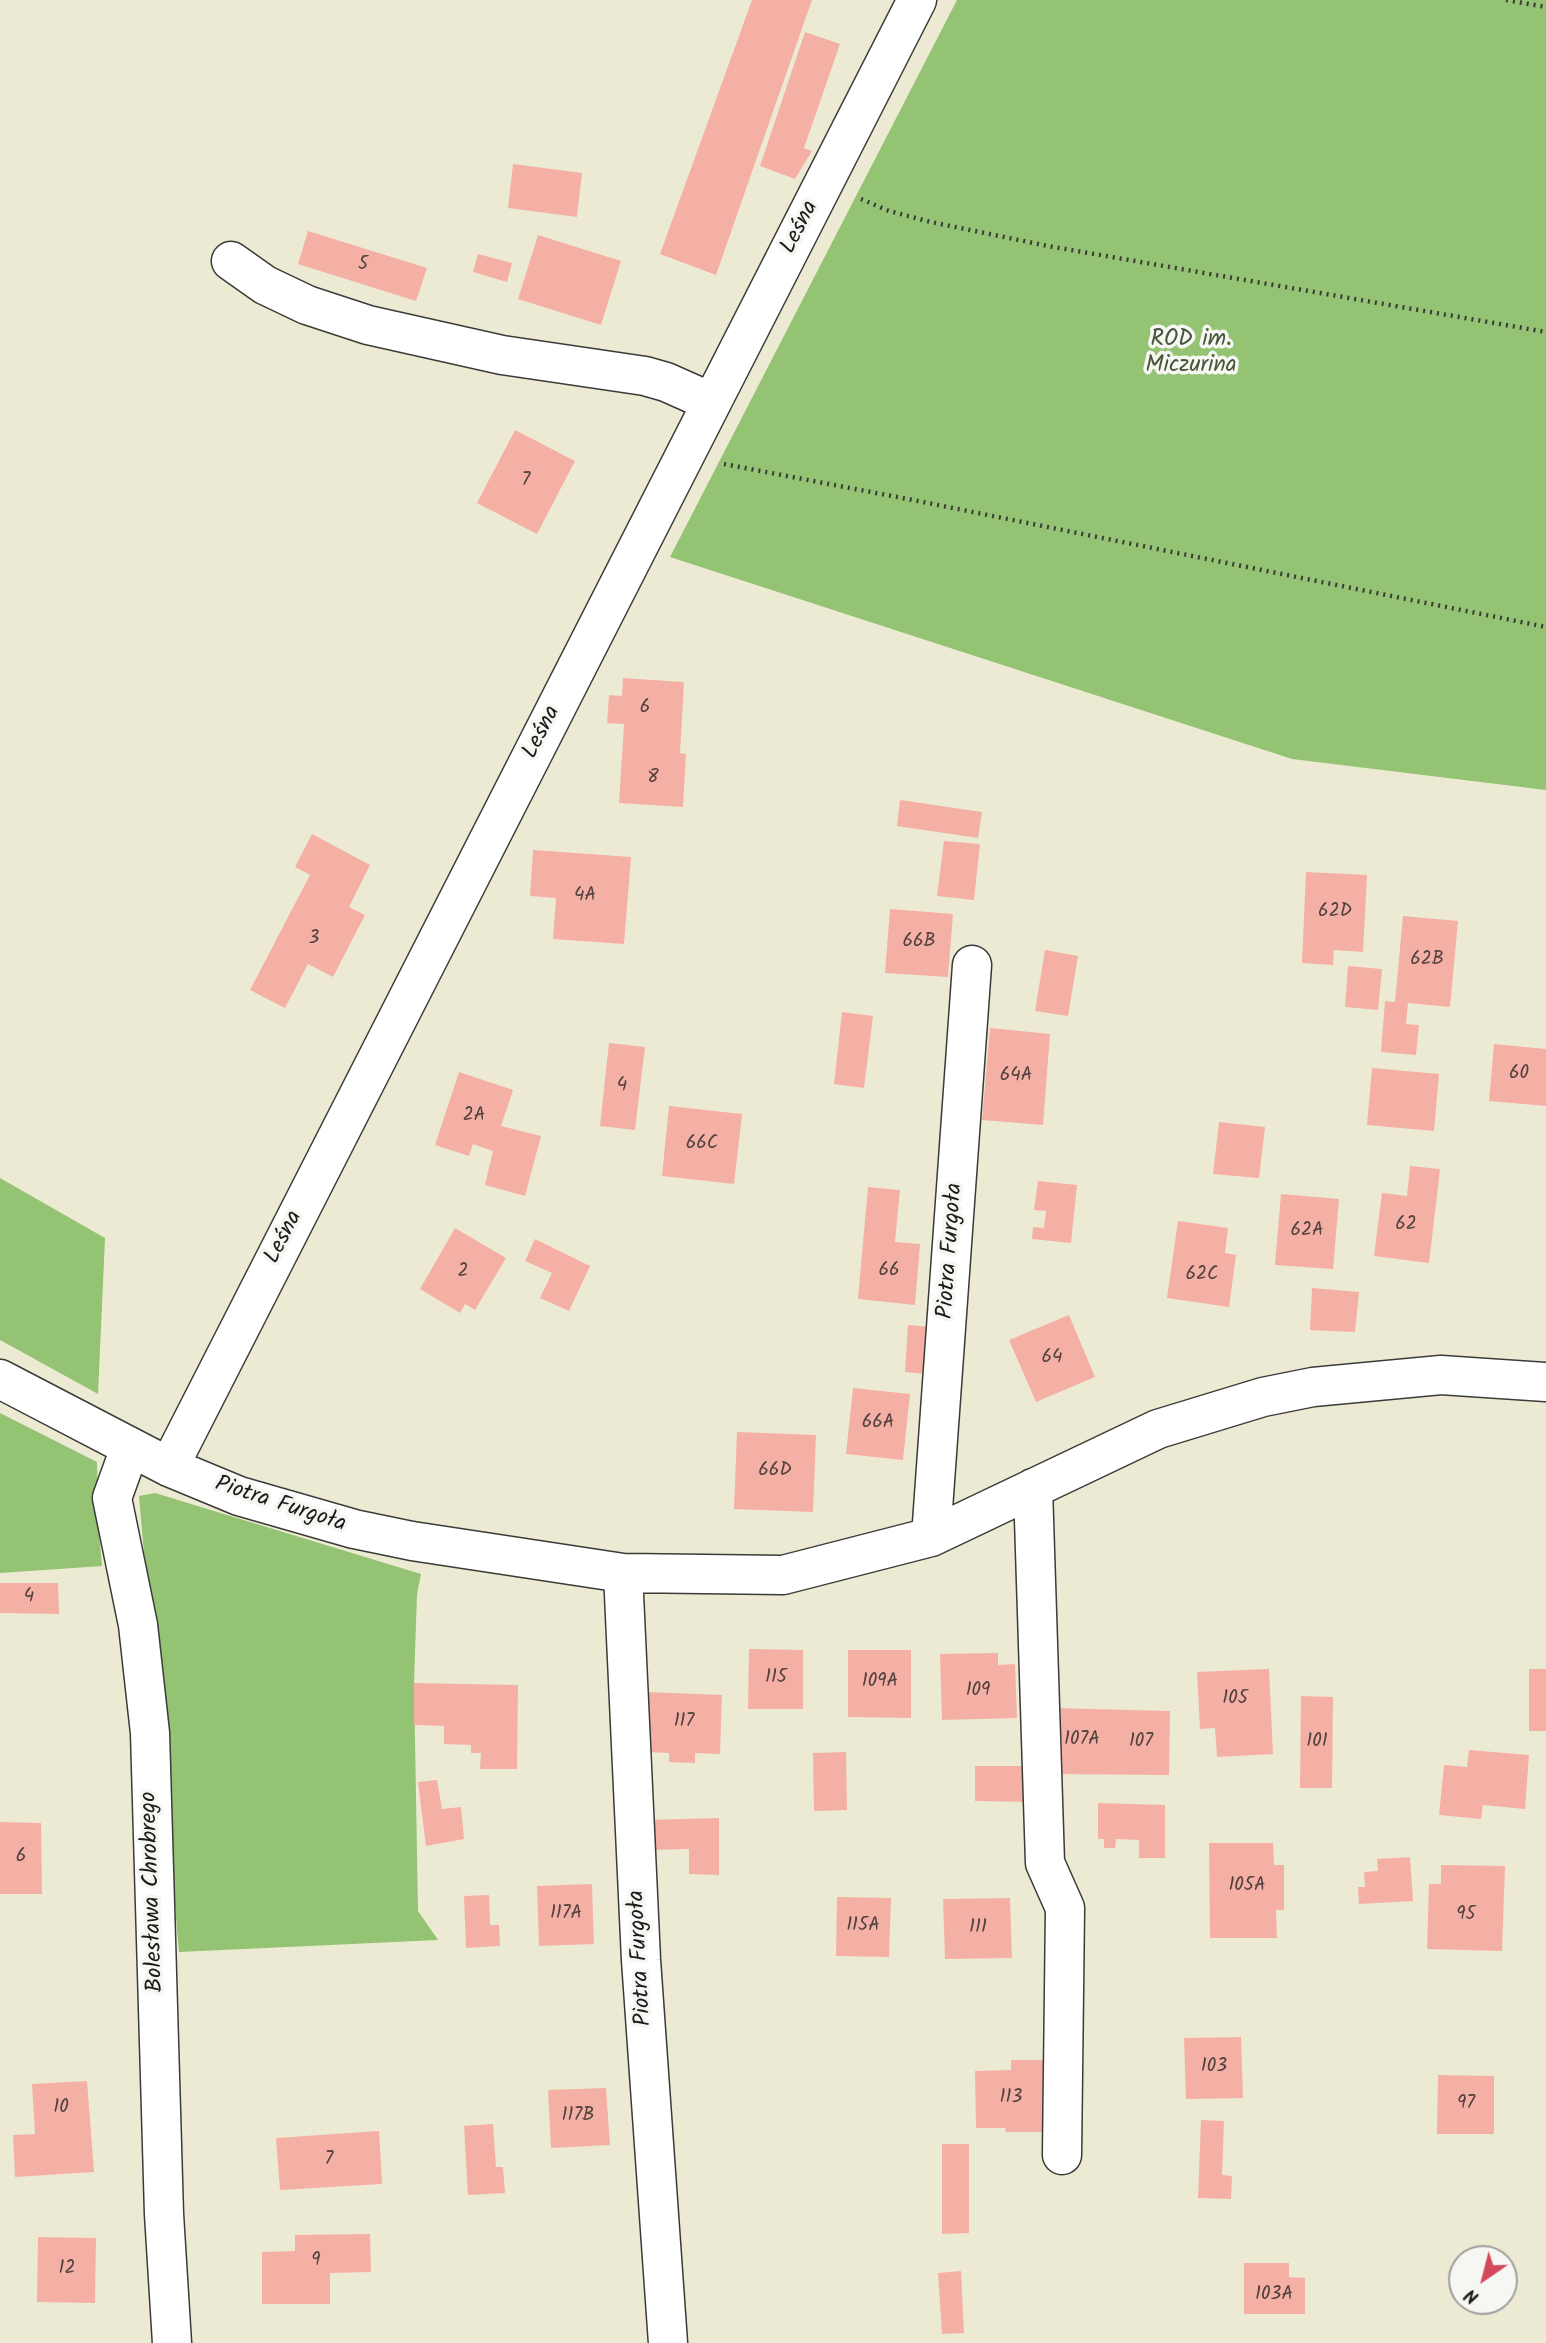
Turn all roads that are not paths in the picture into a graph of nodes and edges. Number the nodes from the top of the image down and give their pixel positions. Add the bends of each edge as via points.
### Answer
1 (917, 0) edge
2 (231, 261) dead end
3 (711, 402) junction
4 (972, 965) dead end
5 (0, 1379) edge
6 (1546, 1382) edge
7 (130, 1448) junction
8 (169, 1467) junction
9 (1033, 1488) junction
10 (932, 1537) junction
11 (623, 1573) junction
12 (1062, 2155) dead end
13 (172, 2343) edge
14 (668, 2343) edge

1 - 3 street, Leśna
2 - 3 street via 276,290 368,325 502,355 645,376
3 - 8 street, Leśna
4 - 10 street, Piotra Furgoła
5 - 7 street, Piotra Furgoła
6 - 9 street, Piotra Furgoła via 1441,1375 1313,1387 1263,1397 1158,1429
7 - 8 street, Piotra Furgoła
7 - 13 street, Bolesława Chrobrego via 112,1498 138,1625 150,1733
8 - 11 street, Piotra Furgoła via 239,1496 354,1529
9 - 10 street, Piotra Furgoła
9 - 12 street via 1045,1863 1065,1908
10 - 11 street, Piotra Furgoła via 782,1575
11 - 14 street, Piotra Furgoła via 641,1959

